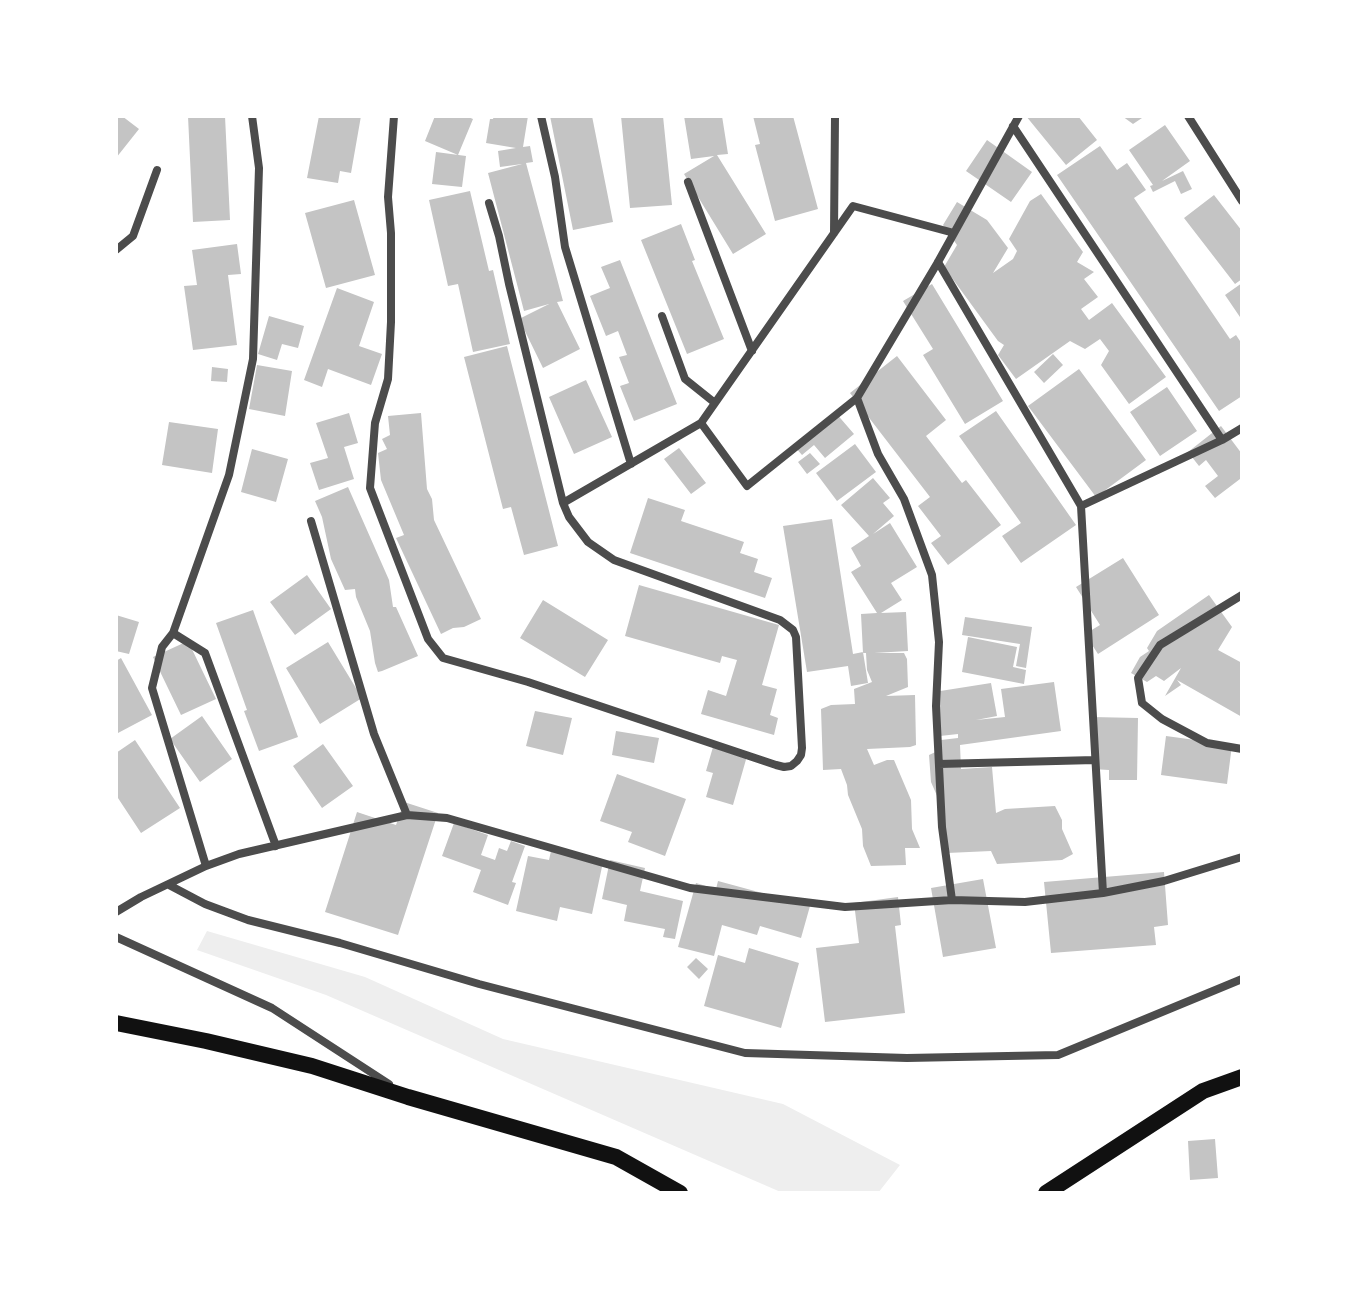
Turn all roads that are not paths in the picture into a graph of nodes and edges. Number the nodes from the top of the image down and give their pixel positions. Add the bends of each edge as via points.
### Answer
1 (252, 116) edge
2 (394, 116) edge
3 (541, 116) edge
4 (835, 116) edge
5 (1019, 116) edge
6 (1188, 116) edge
7 (1013, 126) junction
8 (157, 170) dead end
9 (688, 182) dead end
10 (1242, 201) edge
11 (489, 203) dead end
12 (954, 233) junction
13 (834, 234) junction
14 (116, 250) edge
15 (938, 262) junction
16 (662, 316) dead end
17 (752, 351) junction
18 (857, 398) junction
19 (715, 403) junction
20 (701, 423) junction
21 (1242, 428) edge
22 (1222, 440) junction
23 (631, 464) junction
24 (563, 503) junction
25 (1081, 506) junction
26 (311, 521) dead end
27 (1242, 595) edge
28 (173, 633) junction
29 (1242, 749) edge
30 (1095, 760) junction
31 (939, 764) junction
32 (407, 815) junction
33 (276, 846) junction
34 (1242, 857) edge
35 (206, 866) junction
36 (169, 885) junction
37 (1103, 893) junction
38 (952, 900) junction
39 (116, 912) edge
40 (116, 937) edge
41 (1242, 979) edge
42 (116, 1023) edge
43 (1242, 1077) edge
44 (408, 1097) junction
45 (680, 1193) edge
46 (1046, 1193) edge

1 - 28 street via 259,168 253,359 229,475
2 - 24 street via 388,197 390,351 375,423 370,488 428,639 443,658 776,765 797,761 802,748 796,637 787,624 614,560 588,542
3 - 23 street via 565,247
4 - 13 street
5 - 7 street
6 - 10 street
7 - 12 street
7 - 22 street
8 - 14 street via 133,236
9 - 17 street
11 - 24 street
12 - 13 street via 853,206
12 - 15 street
13 - 17 street
15 - 18 street
15 - 25 street
16 - 19 street via 685,379
17 - 19 street
18 - 20 street via 747,486
18 - 31 street via 932,575 939,642
19 - 20 street
20 - 23 street
21 - 22 street
22 - 25 street
23 - 24 street
25 - 30 street
26 - 32 street via 374,734
27 - 29 street via 1160,645 1138,678 1142,703 1162,719 1207,743
28 - 33 street via 205,653
28 - 35 street via 162,647 152,688
30 - 31 street
30 - 37 street
31 - 38 street
32 - 33 street
32 - 38 street via 447,818 690,888 845,907
33 - 35 street
34 - 37 street
35 - 36 street
36 - 39 street
36 - 41 street via 248,920 745,1053 1058,1055
37 - 38 street via 1025,902
40 - 44 street via 272,1008
42 - 44 main road via 287,1060
43 - 46 main road via 1203,1091
44 - 45 main road via 616,1157

